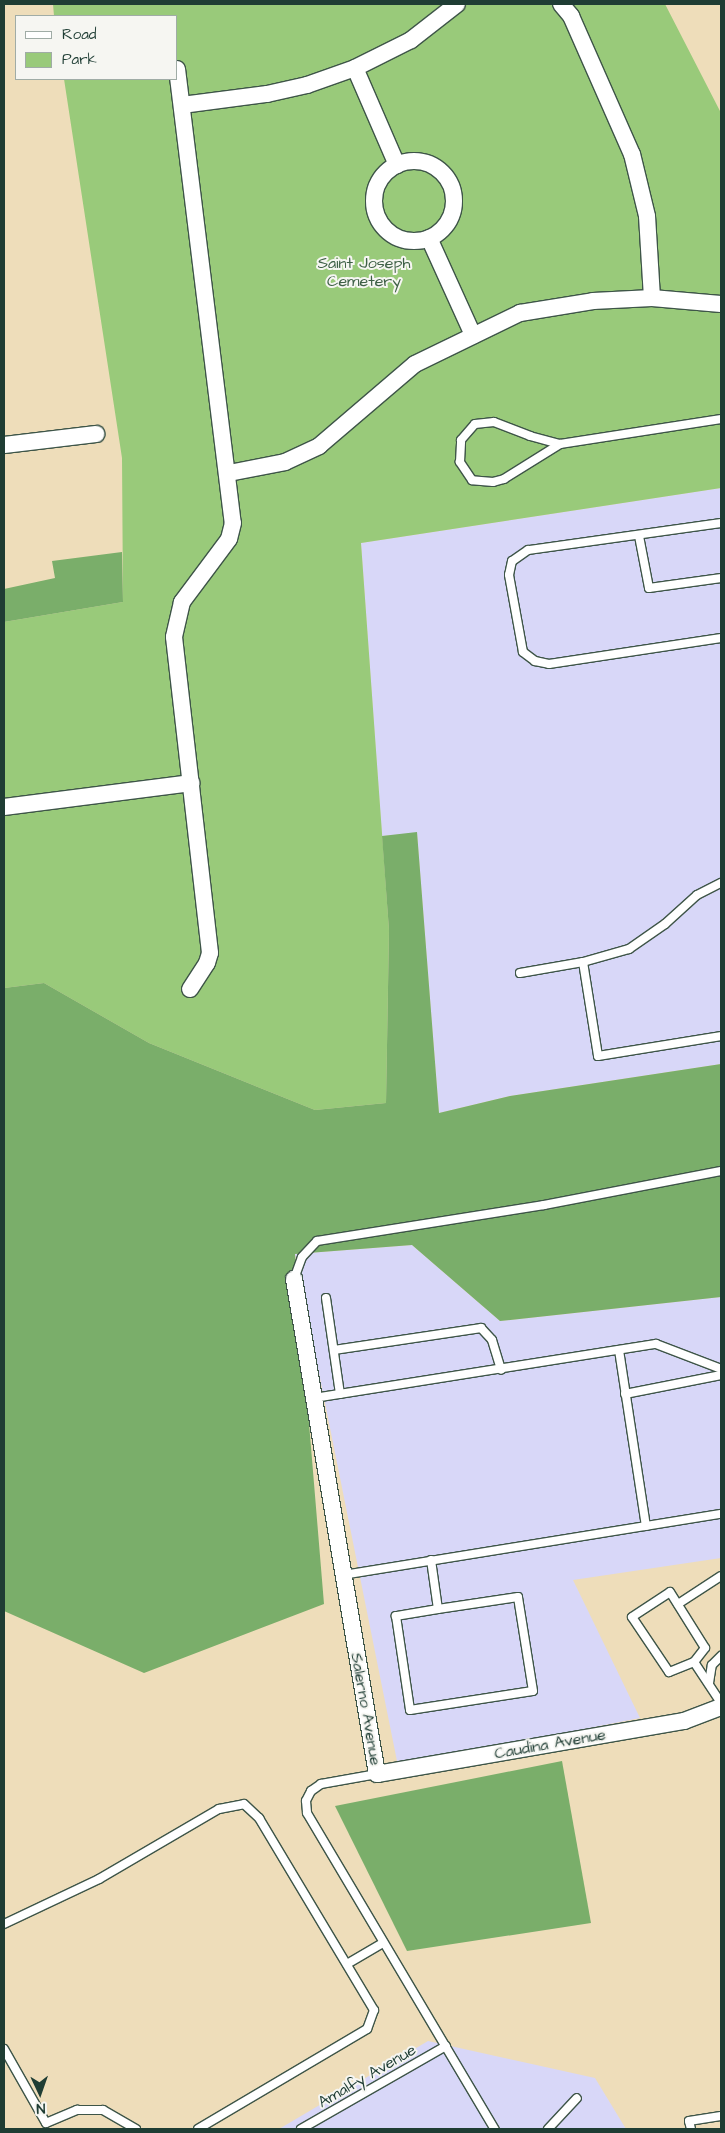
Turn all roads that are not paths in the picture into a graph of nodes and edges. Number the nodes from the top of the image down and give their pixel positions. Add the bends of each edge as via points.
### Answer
1 (457, 4) edge
2 (561, 4) edge
3 (355, 68) junction
4 (178, 76) edge
5 (182, 105) junction
6 (397, 165) junction
7 (428, 238) junction
8 (652, 298) junction
9 (721, 304) edge
10 (473, 335) junction
11 (721, 419) edge
12 (96, 434) dead end
13 (560, 444) junction
14 (4, 445) edge
15 (228, 473) junction
16 (721, 523) edge
17 (639, 536) junction
18 (721, 578) edge
19 (721, 638) edge
20 (191, 783) junction
21 (4, 807) edge
22 (721, 883) edge
23 (583, 962) junction
24 (520, 973) dead end
25 (190, 990) dead end
26 (721, 1036) edge
27 (721, 1171) edge
28 (294, 1279) joint
29 (326, 1298) dead end
30 (334, 1350) junction
31 (619, 1350) junction
32 (721, 1368) edge
33 (501, 1370) junction
34 (721, 1376) edge
35 (340, 1394) junction
36 (626, 1394) junction
37 (314, 1398) junction
38 (721, 1514) edge
39 (646, 1526) junction
40 (431, 1560) junction
41 (342, 1575) junction
42 (721, 1576) edge
43 (678, 1604) junction
44 (438, 1610) junction
45 (721, 1656) edge
46 (694, 1662) junction
47 (709, 1682) junction
48 (721, 1703) edge
49 (721, 1707) edge
50 (377, 1774) junction
51 (4, 1924) edge
52 (383, 1943) junction
53 (347, 1964) junction
54 (446, 2046) junction
55 (4, 2049) edge
56 (577, 2098) dead end
57 (721, 2116) edge
58 (136, 2129) edge
59 (198, 2129) edge
60 (301, 2129) edge
61 (495, 2129) edge
62 (548, 2129) edge
63 (691, 2129) edge

1 - 3 street via 411,40
2 - 8 street via 571,16 632,154 647,216
3 - 5 street via 299,87
3 - 6 street
4 - 5 street
5 - 15 street
6 - 7 street via 377,184 374,210 380,223 395,236 415,241
6 - 7 street via 422,162 434,166 450,185 453,210 440,232
7 - 10 street
8 - 9 street
8 - 10 street via 593,301 520,313
10 - 15 street via 415,364 319,446 285,462
11 - 13 lane
12 - 14 street
13 - 13 lane via 504,479 493,482 472,480 460,462 460,446 467,431 475,424 486,422
15 - 20 street via 233,523 230,538 182,602 176,618 174,637
16 - 17 lane
17 - 18 lane via 648,588
17 - 19 lane via 528,550 514,558 509,575 523,652 535,661 549,664
20 - 21 street
20 - 25 street via 210,952
22 - 23 lane via 698,895 665,924 629,948
23 - 24 lane
23 - 26 lane via 598,1056
27 - 28 lane via 544,1205 317,1241 302,1257
28 - 37 street, Salerno Avenue
29 - 30 lane
30 - 33 lane via 481,1328 492,1340
30 - 35 lane
31 - 32 lane via 656,1344
31 - 33 lane
31 - 36 lane
33 - 35 lane
34 - 36 lane
35 - 37 lane
36 - 39 lane
37 - 41 street, Salerno Avenue
38 - 39 lane
39 - 40 lane
40 - 41 lane
40 - 44 lane
41 - 50 street, Salerno Avenue
42 - 43 lane
43 - 46 lane via 705,1648
43 - 46 lane via 670,1592 632,1617 669,1672
44 - 44 lane via 396,1616 410,1710 532,1691 518,1597
45 - 47 lane via 712,1665
46 - 47 lane
47 - 48 lane
49 - 50 street, Caudina Avenue via 684,1721
50 - 52 lane, Salerno Avenue via 321,1784 311,1791 306,1802 310,1823
51 - 53 lane via 99,1879 219,1809 244,1804 260,1818
52 - 53 lane
52 - 54 lane, Salerno Avenue
53 - 59 lane via 374,2010 367,2029
54 - 60 lane, Amalfy Avenue
54 - 61 lane, Salerno Avenue
55 - 58 lane via 46,2123 77,2110 103,2110
56 - 62 lane
57 - 63 lane via 689,2121

